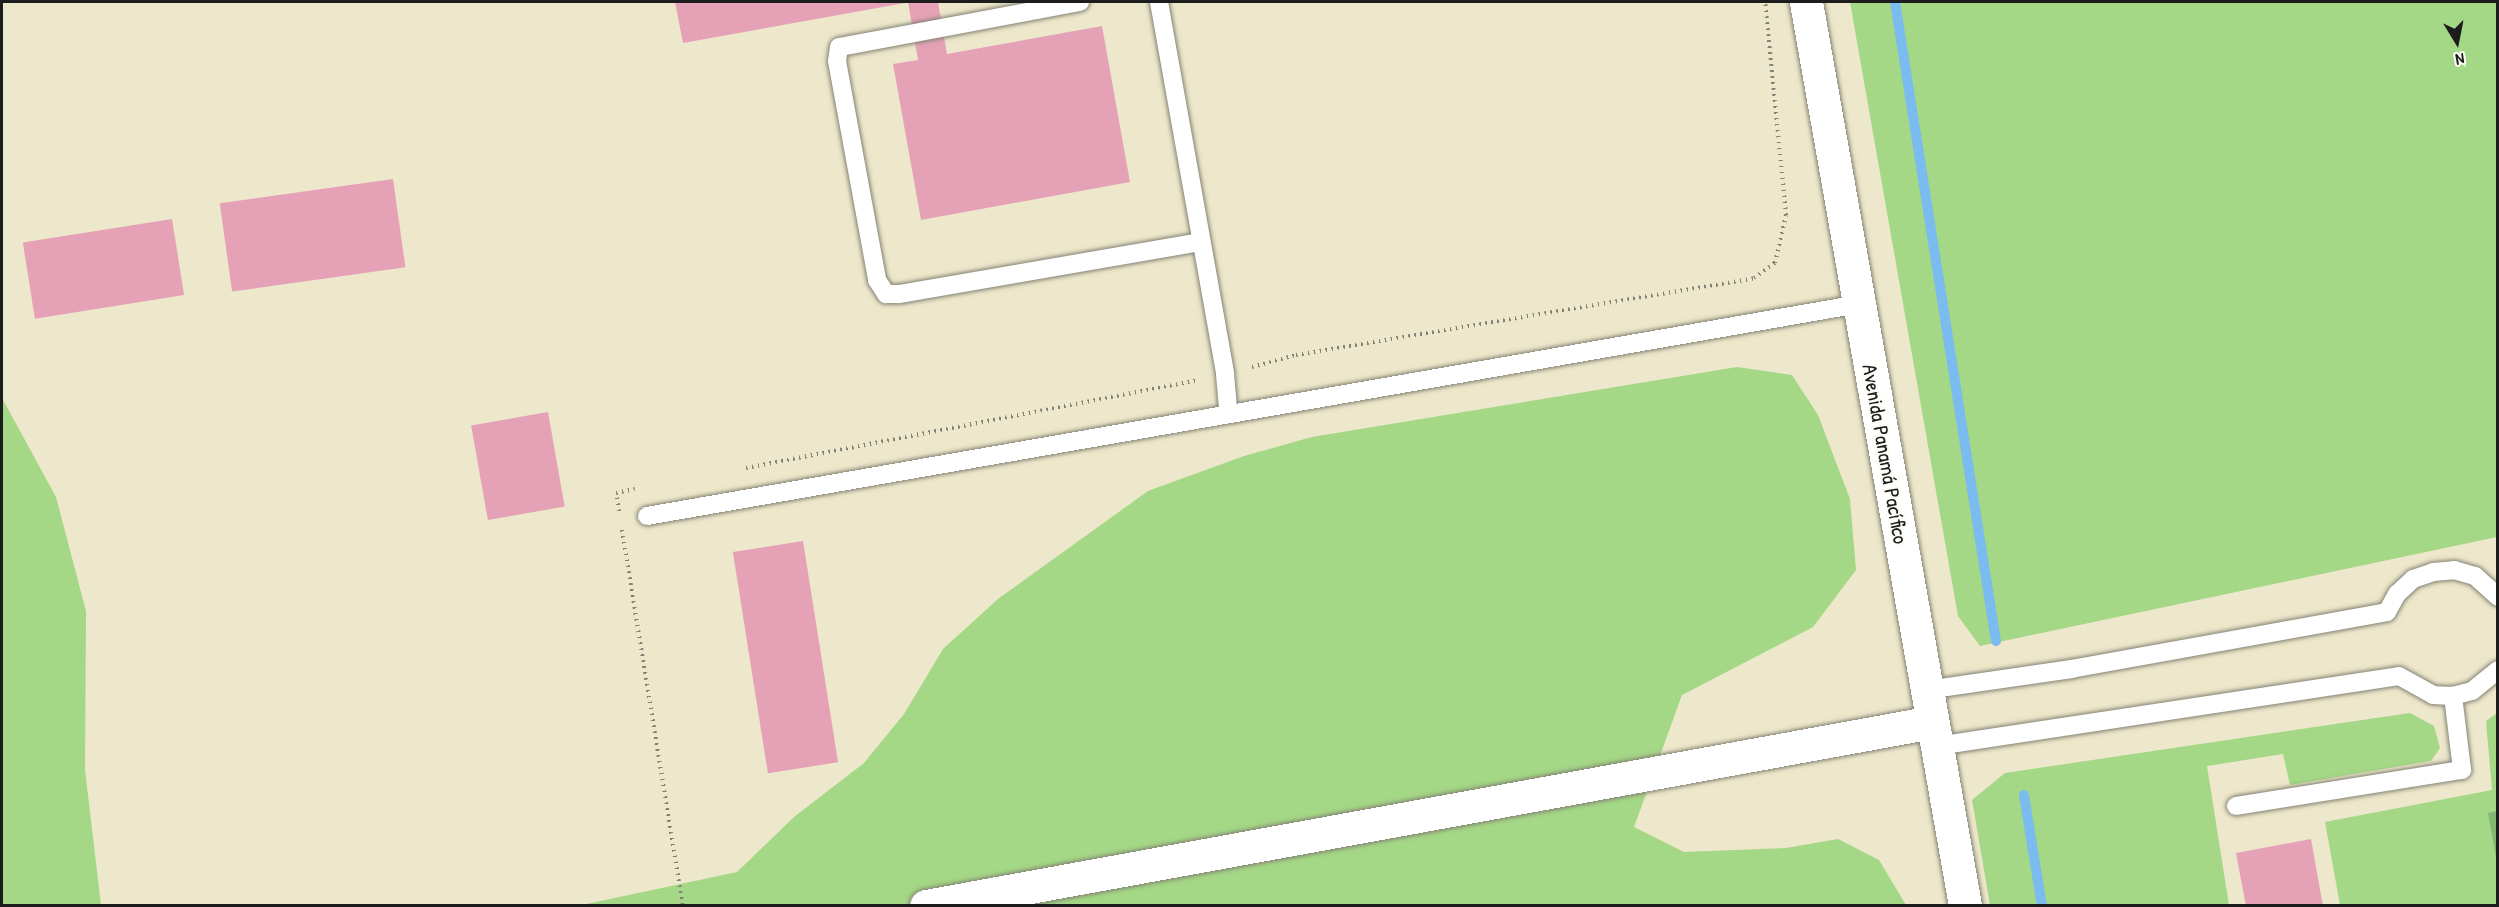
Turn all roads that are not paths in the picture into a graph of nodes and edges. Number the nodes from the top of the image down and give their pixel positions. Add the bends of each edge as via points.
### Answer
1 (1080, 2) edge
2 (1160, 2) edge
3 (1806, 2) edge
4 (1200, 242) junction
5 (1859, 304) junction
6 (1228, 412) junction
7 (647, 516) dead end
8 (2498, 597) edge
9 (2498, 670) edge
10 (1926, 690) junction
11 (2453, 696) junction
12 (1934, 734) junction
13 (2236, 806) dead end
14 (926, 906) edge
15 (1965, 906) edge

1 - 4 lane via 838,47 837,61 877,280 886,294 899,294
2 - 4 lane
3 - 5 street, Avenida Panamá Pacífico
4 - 6 lane via 1225,374
5 - 6 lane
5 - 10 street, Avenida Panamá Pacífico
6 - 7 lane
8 - 10 lane via 2475,576 2454,570 2433,572 2413,579 2397,594 2387,612 2071,669
9 - 11 lane via 2472,691
10 - 12 street, Avenida Panamá Pacífico
11 - 12 lane via 2433,695 2399,676
11 - 13 lane via 2462,770
12 - 14 street
12 - 15 street, Avenida Panamá Pacífico

